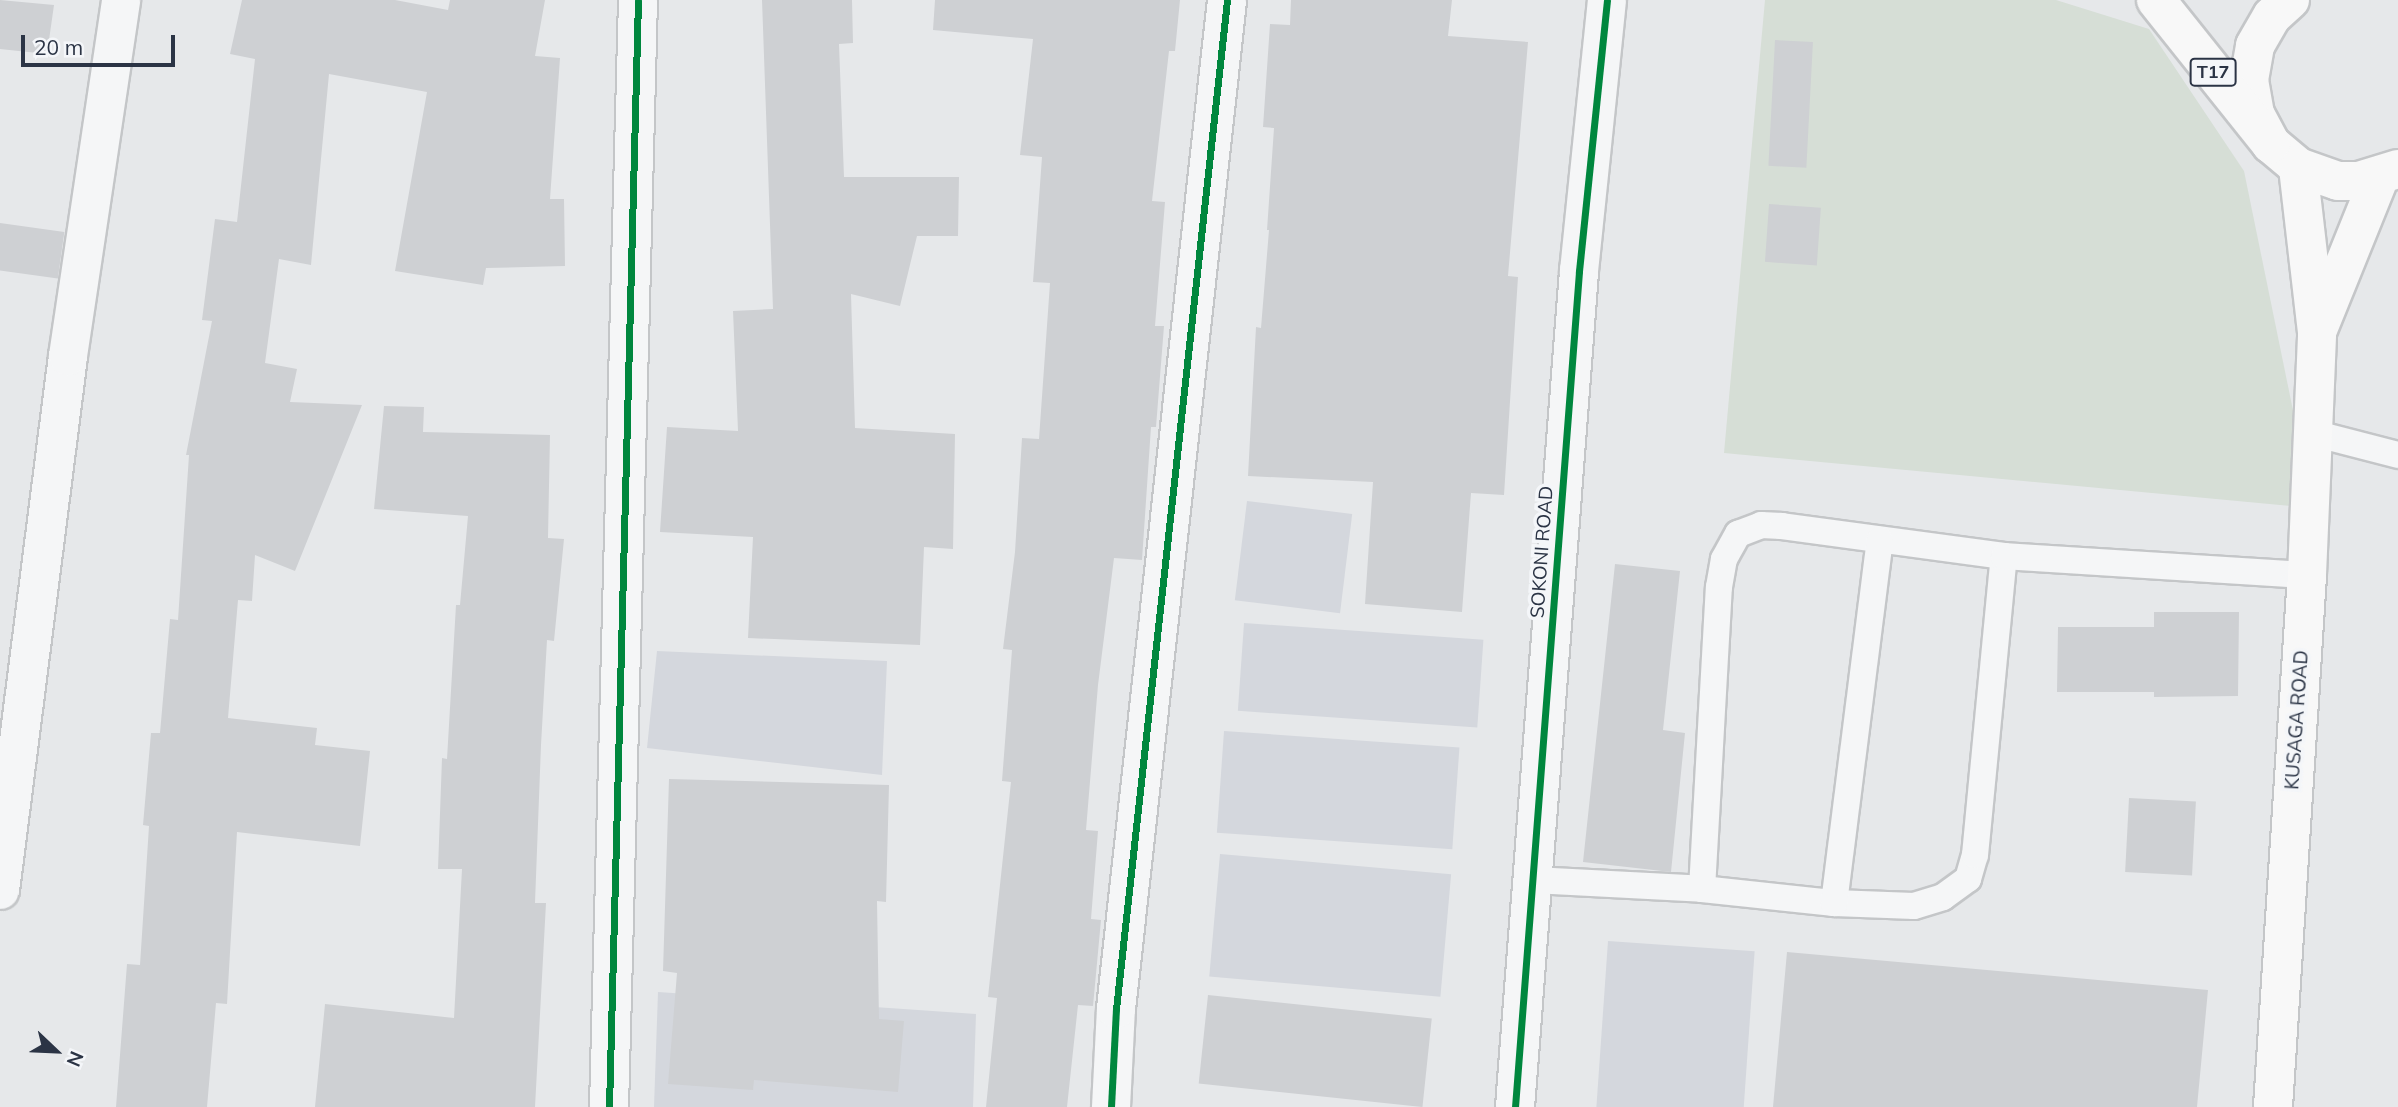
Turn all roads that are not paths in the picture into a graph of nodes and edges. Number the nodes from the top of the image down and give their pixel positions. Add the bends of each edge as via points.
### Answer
1 (121, 0) edge
2 (638, 0) edge
3 (1227, 0) edge
4 (1607, 0) edge
5 (2155, 0) edge
6 (2290, 0) edge
7 (2285, 155) junction
8 (2389, 172) edge
9 (2317, 332) junction
10 (2313, 433) junction
11 (2398, 455) edge
12 (1880, 540) junction
13 (2004, 556) junction
14 (2307, 575) junction
15 (1533, 880) junction
16 (1702, 889) junction
17 (0, 890) edge
18 (1834, 903) junction
19 (609, 1107) edge
20 (1111, 1107) edge
21 (1515, 1107) edge
22 (2273, 1107) edge

1 - 17 street via 68,356
2 - 19 street
3 - 20 street via 1117,995
4 - 15 street, SOKONI ROAD via 1579,271
5 - 7 street, T17
6 - 7 street via 2272,16 2255,46 2249,80 2255,114
7 - 8 street via 2338,181
7 - 9 street
8 - 9 street
9 - 10 street, KUSAGA ROAD
10 - 11 lane
10 - 14 street, KUSAGA ROAD
12 - 13 lane
12 - 16 lane via 1761,525 1738,534 1724,559
12 - 18 lane
13 - 14 lane
13 - 18 lane via 1975,855 1968,880 1944,897 1914,906
14 - 22 street, KUSAGA ROAD
15 - 16 lane
15 - 21 street, SOKONI ROAD
16 - 18 lane

